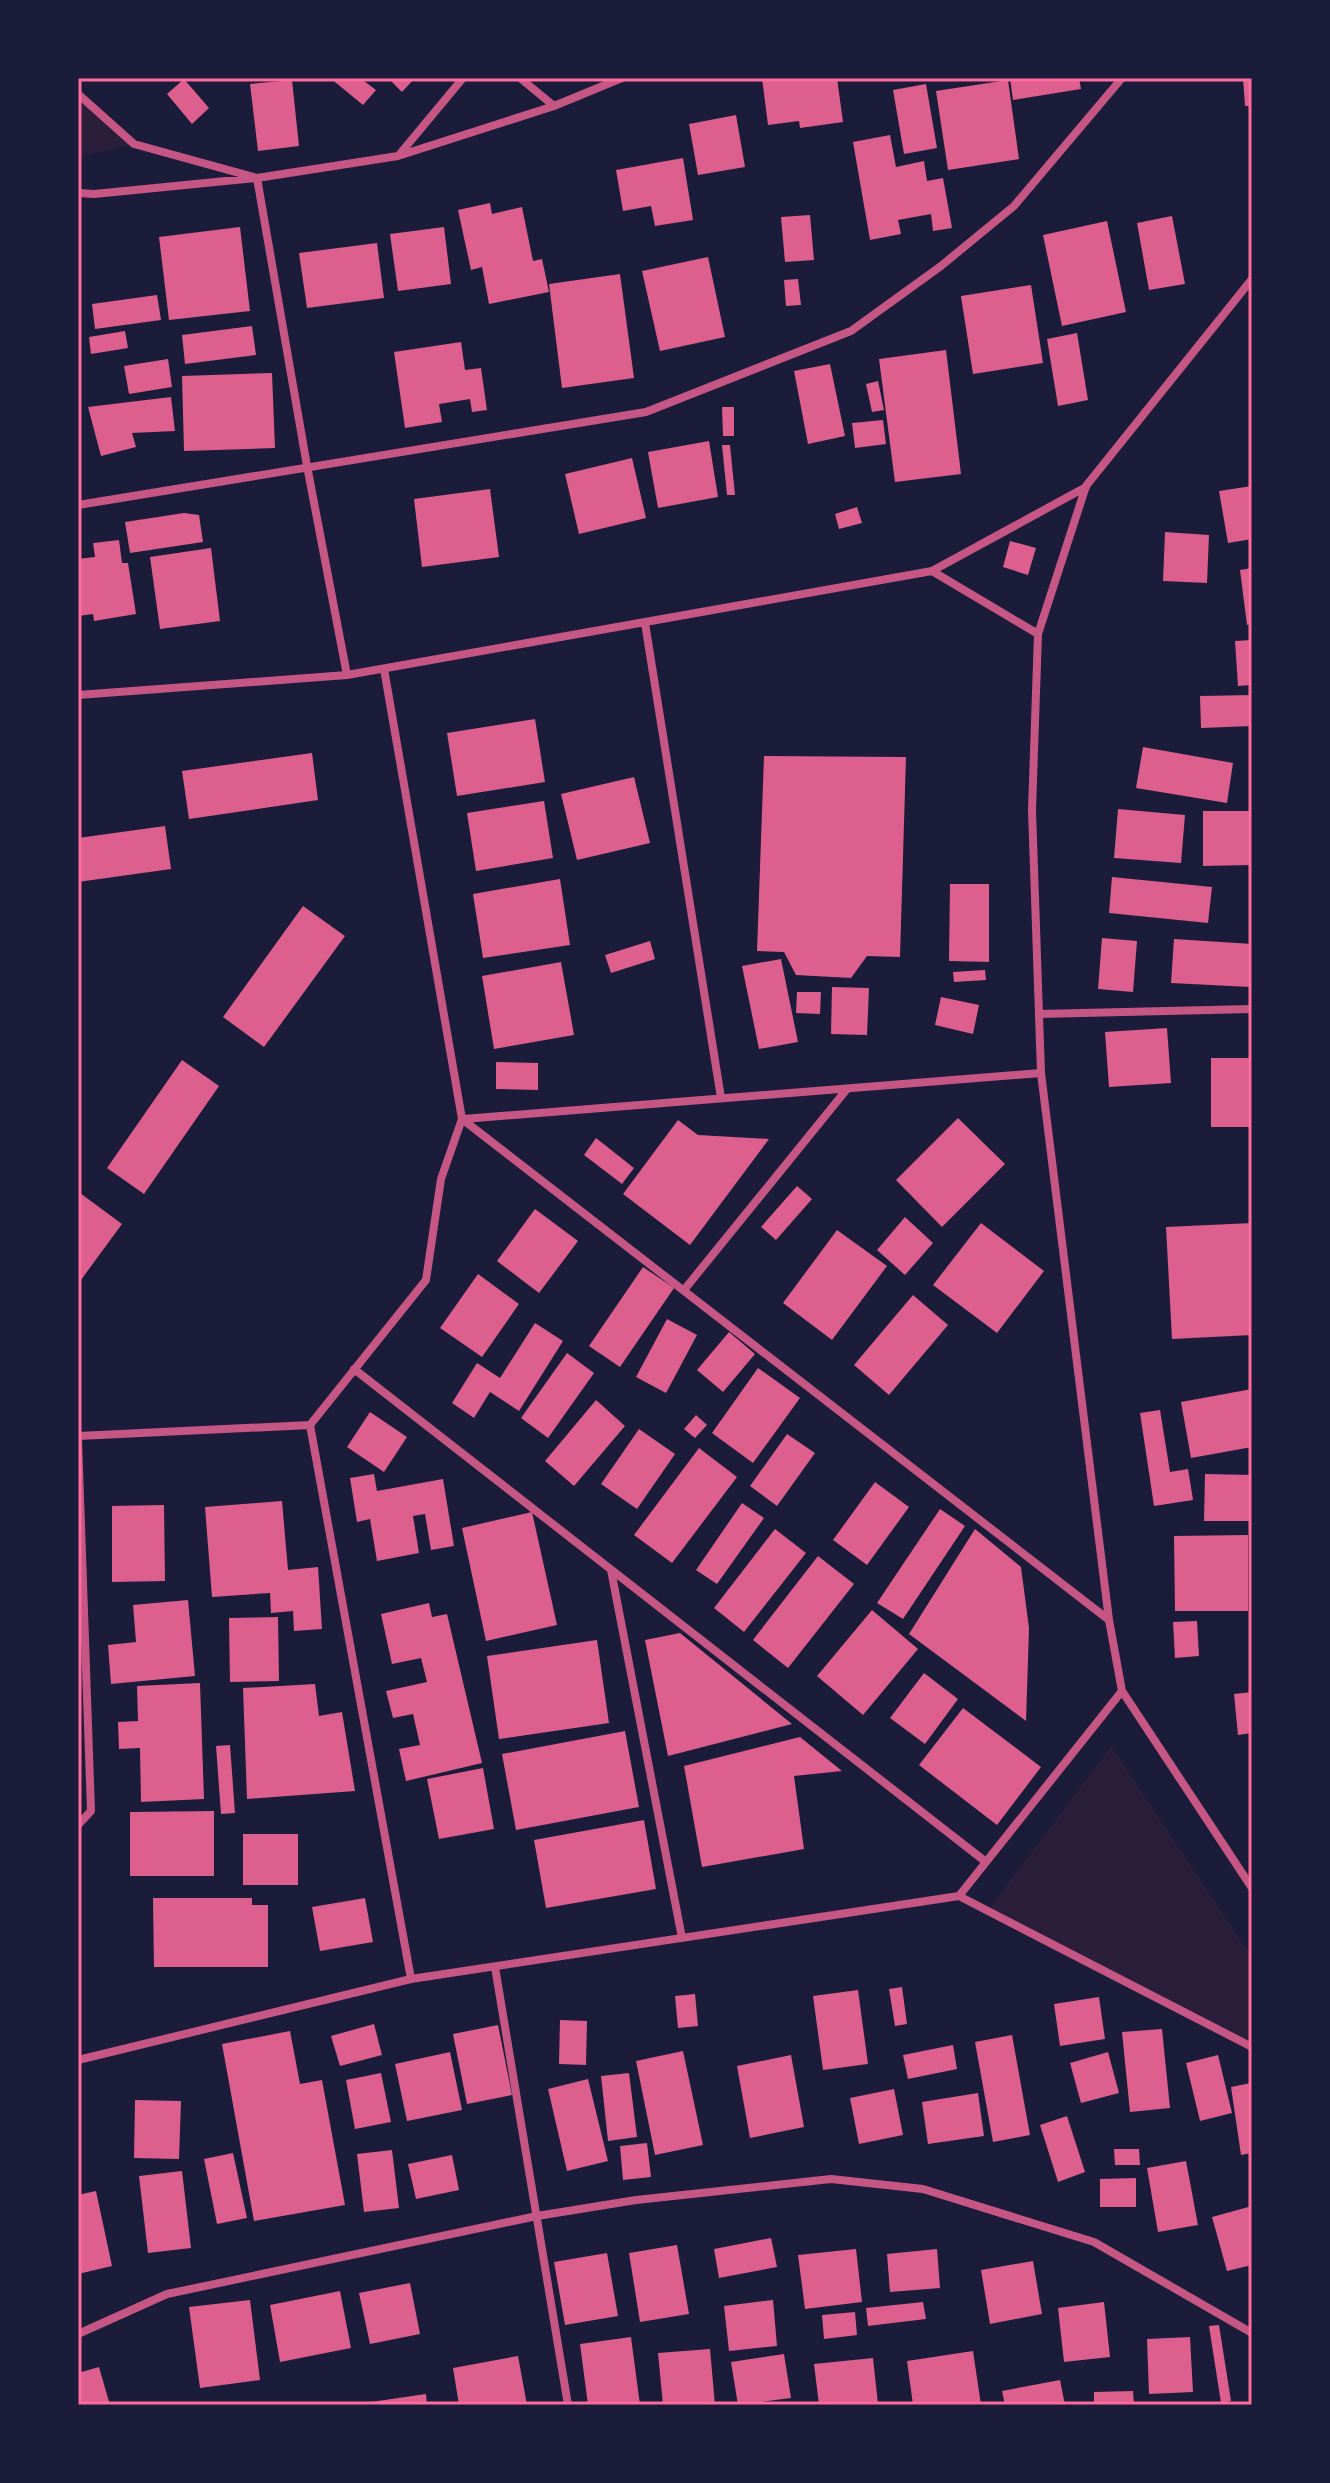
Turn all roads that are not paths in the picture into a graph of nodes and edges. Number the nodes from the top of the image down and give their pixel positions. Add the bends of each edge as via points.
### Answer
1 (463, 78) edge
2 (520, 78) edge
3 (622, 78) edge
4 (1122, 78) edge
5 (78, 94) edge
6 (554, 106) junction
7 (398, 156) junction
8 (257, 178) junction
9 (78, 193) edge
10 (1252, 279) edge
11 (307, 466) junction
12 (1086, 486) junction
13 (78, 505) edge
14 (932, 571) junction
15 (645, 623) junction
16 (1038, 634) junction
17 (384, 669) junction
18 (347, 675) junction
19 (78, 695) edge
20 (1252, 1009) edge
21 (1039, 1014) junction
22 (1041, 1073) junction
23 (847, 1089) junction
24 (721, 1098) junction
25 (462, 1119) junction
26 (684, 1290) junction
27 (354, 1369) junction
28 (310, 1425) junction
29 (78, 1438) edge
30 (611, 1569) junction
31 (1109, 1620) junction
32 (1122, 1691) junction
33 (78, 1825) edge
34 (986, 1862) junction
35 (1252, 1888) edge
36 (959, 1896) junction
37 (682, 1938) junction
38 (495, 1967) junction
39 (411, 1979) junction
40 (1252, 2047) edge
41 (78, 2060) edge
42 (537, 2216) junction
43 (1252, 2333) edge
44 (78, 2334) edge
45 (568, 2405) edge

1 - 7 street
2 - 6 street
3 - 6 street
4 - 11 street via 1014,206 851,331 646,412
5 - 8 street via 134,144
6 - 7 street
7 - 8 street
8 - 9 street
8 - 11 street
10 - 12 street
11 - 13 street
11 - 18 street
12 - 14 street
12 - 16 street
14 - 15 street
14 - 16 street
15 - 17 street
15 - 24 street
16 - 21 street via 1032,810
17 - 18 street
17 - 25 street
18 - 19 street
20 - 21 street
21 - 22 street
22 - 23 street
22 - 31 street
23 - 24 street
23 - 26 street
24 - 25 street
25 - 26 street
25 - 27 street via 441,1179 426,1280
26 - 31 street
27 - 28 street
27 - 30 street
28 - 29 street
28 - 39 street
29 - 33 street via 91,1811
30 - 34 street
30 - 37 street
31 - 32 street
32 - 34 street
32 - 35 street
34 - 36 street
36 - 37 street
36 - 40 street
37 - 38 street
38 - 39 street
38 - 42 street
39 - 41 street
42 - 43 street via 831,2179 923,2189 1094,2242
42 - 44 street via 167,2294
42 - 45 street

